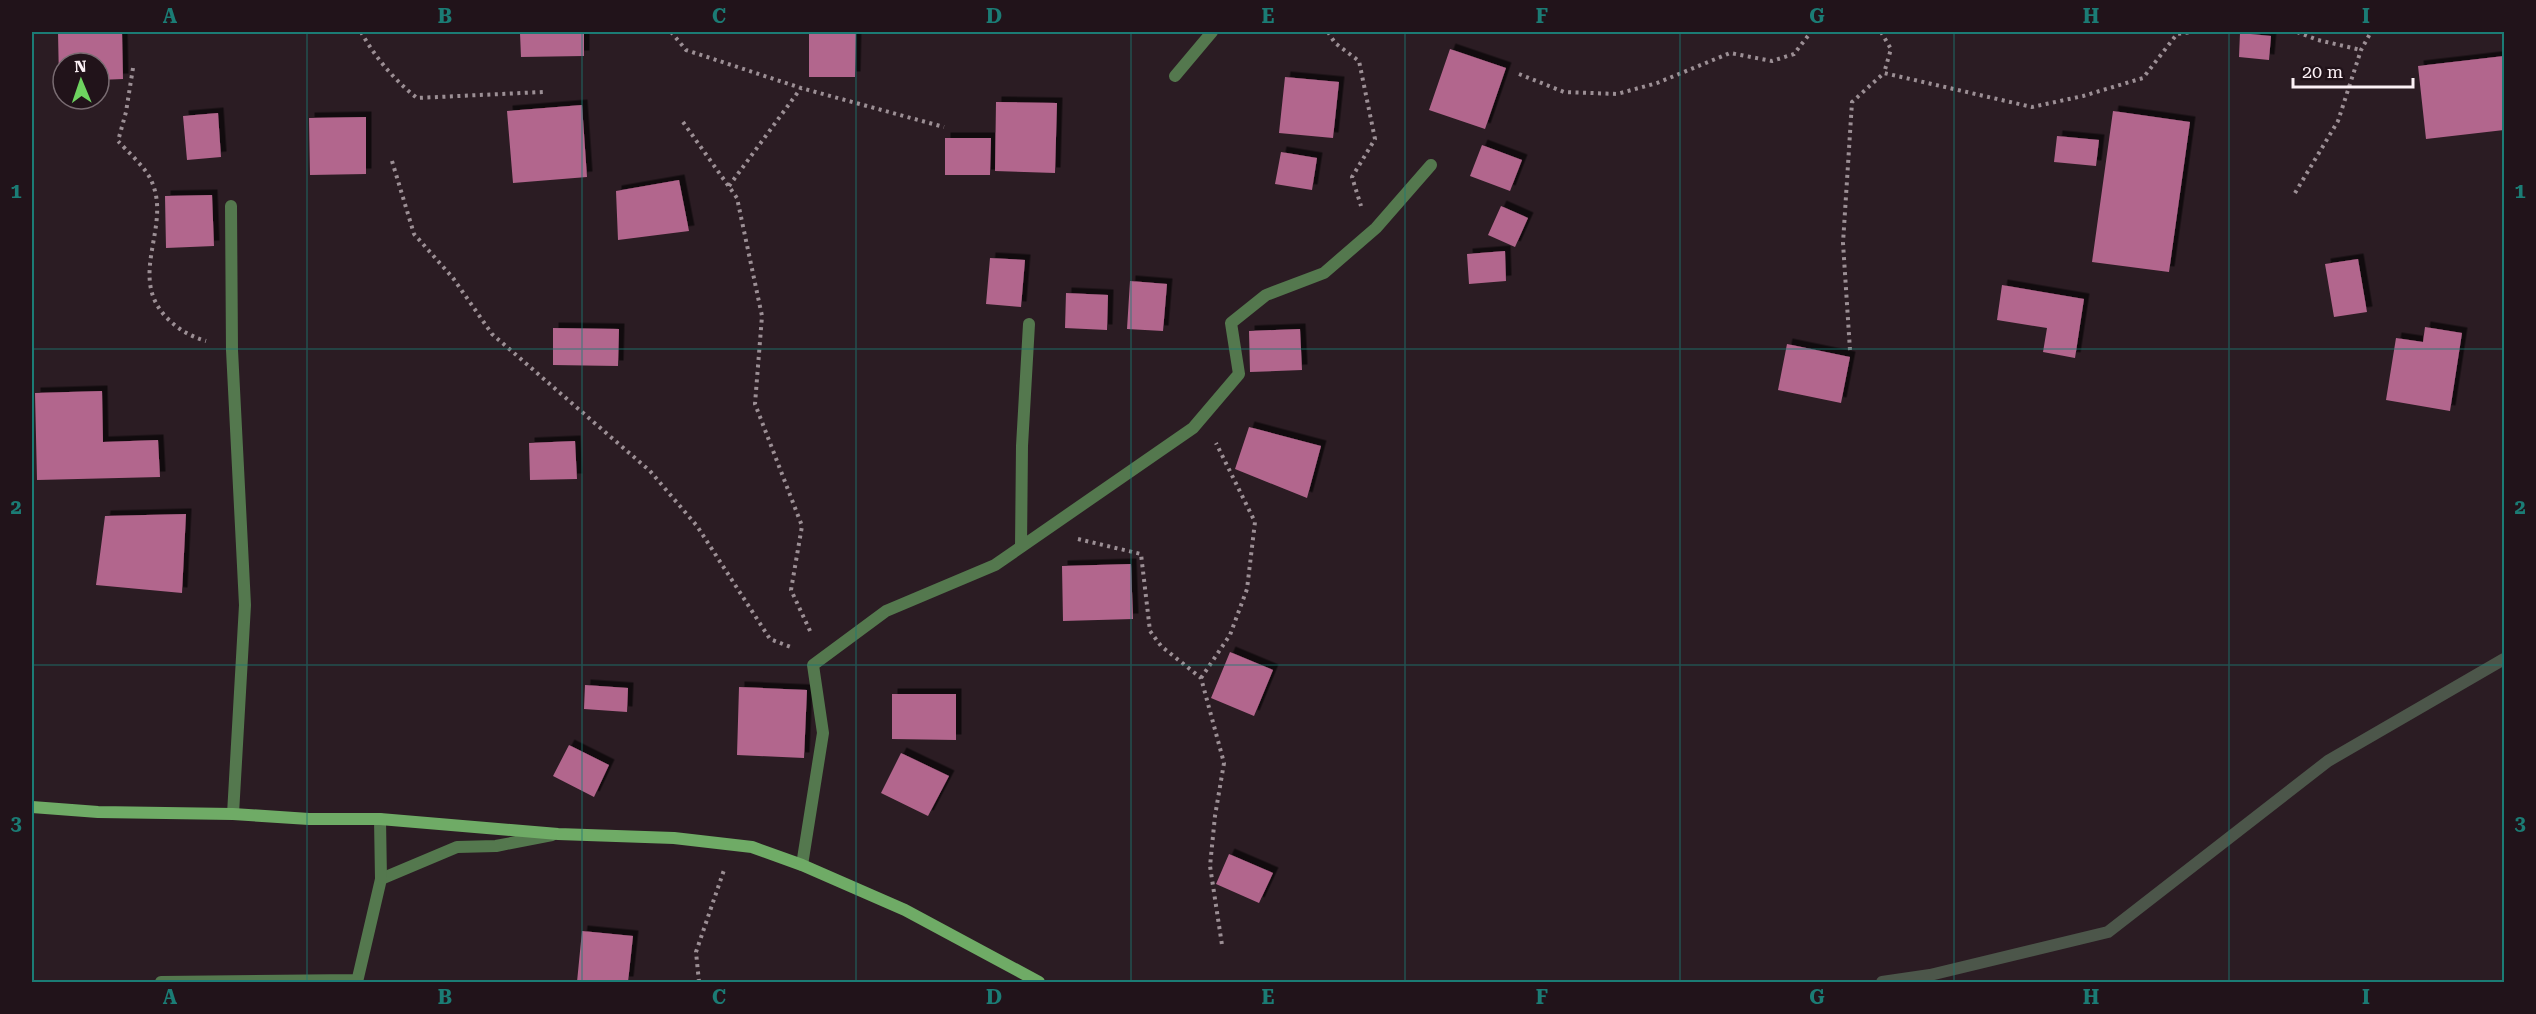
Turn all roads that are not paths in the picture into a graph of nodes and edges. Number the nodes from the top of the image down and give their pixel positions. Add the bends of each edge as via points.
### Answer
1 (1212, 32) edge
2 (1175, 76) dead end
3 (1431, 165) dead end
4 (231, 206) dead end
5 (1029, 324) dead end
6 (1021, 547) junction
7 (32, 807) edge
8 (233, 814) junction
9 (380, 819) junction
10 (558, 834) junction
11 (802, 865) junction
12 (381, 879) junction
13 (357, 981) edge
14 (161, 982) edge
15 (1040, 982) edge

1 - 2 street
3 - 6 street via 1371,232 1324,273 1266,295 1231,322 1239,374 1192,428
4 - 8 street via 232,350 245,605
5 - 6 street
6 - 11 street via 994,565 886,611 813,665 823,733
7 - 8 street
8 - 9 street
9 - 10 street
9 - 12 street
10 - 11 street via 674,838 752,847
10 - 12 street via 496,846 457,847
11 - 15 street via 905,910
12 - 13 street
13 - 14 street

